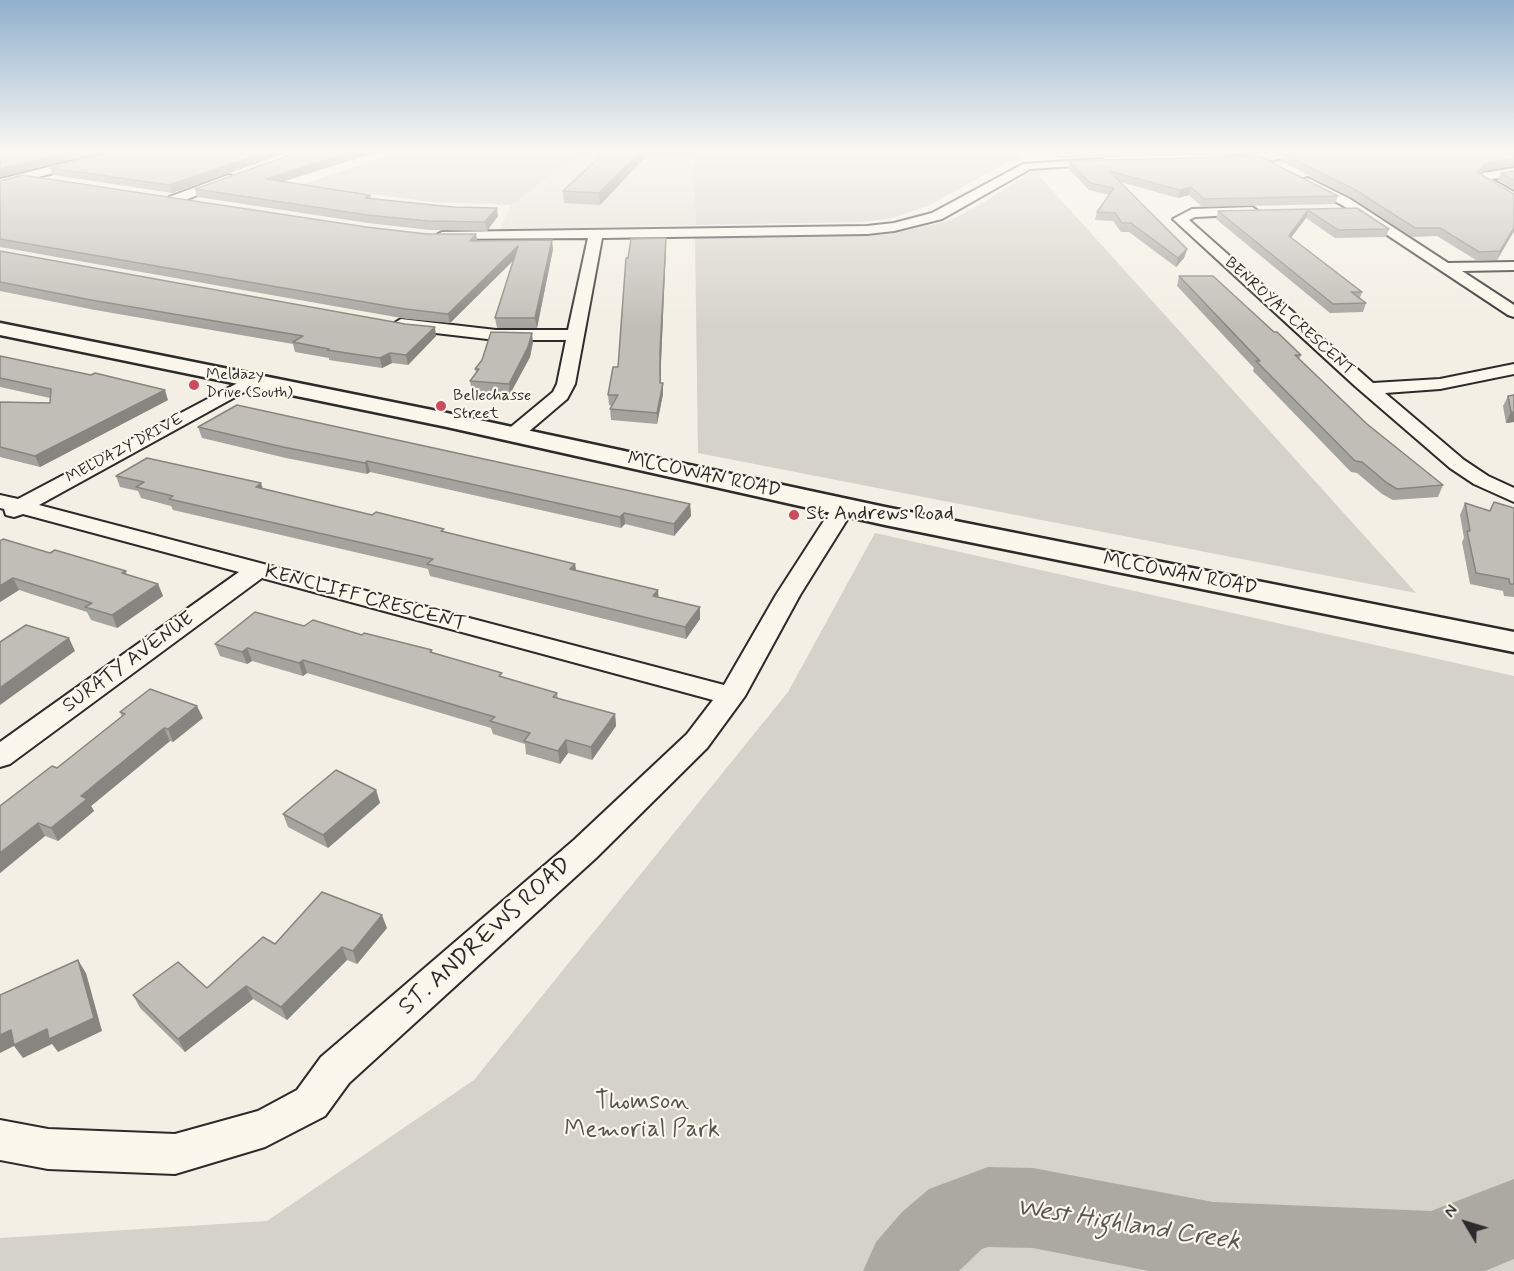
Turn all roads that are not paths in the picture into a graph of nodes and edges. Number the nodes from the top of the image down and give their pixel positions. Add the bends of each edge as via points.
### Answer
1 (949, 209) edge
2 (1326, 210) edge
3 (1357, 210) joint
4 (1270, 211) edge
5 (429, 236) edge
6 (595, 236) junction
7 (1514, 266) edge
8 (1448, 267) junction
9 (1514, 312) edge
10 (387, 322) edge
11 (0, 329) edge
12 (574, 334) junction
13 (1514, 369) edge
14 (251, 381) junction
15 (1369, 389) junction
16 (513, 435) junction
17 (1514, 496) edge
18 (10, 503) edge
19 (844, 507) junction
20 (0, 517) edge
21 (258, 570) junction
22 (1514, 642) edge
23 (731, 696) junction
24 (0, 757) edge
25 (0, 1140) edge

1 - 6 street via 894,226 828,232
2 - 3 street
3 - 8 street
4 - 15 street, BENROYAL CRESCENT via 1192,213 1180,219
5 - 6 street
6 - 12 street
7 - 8 street
8 - 9 street
10 - 12 street via 486,334
11 - 14 main road, MCCOWAN ROAD
12 - 16 street via 569,374 560,395
13 - 15 street via 1440,384
14 - 16 main road, MCCOWAN ROAD
14 - 18 street, MELDAZY DRIVE
15 - 17 street, BENROYAL CRESCENT via 1457,464
16 - 19 main road, MCCOWAN ROAD
18 - 20 street, MELDAZY DRIVE
18 - 21 street, KENCLIFF CRESCENT
19 - 22 main road, MCCOWAN ROAD
19 - 23 street, ST. ANDREWS ROAD
21 - 23 street, KENCLIFF CRESCENT
21 - 24 street, SURATY AVENUE
23 - 25 street, ST. ANDREWS ROAD via 696,741 585,849 335,1070 311,1103 265,1128 176,1154 48,1149

